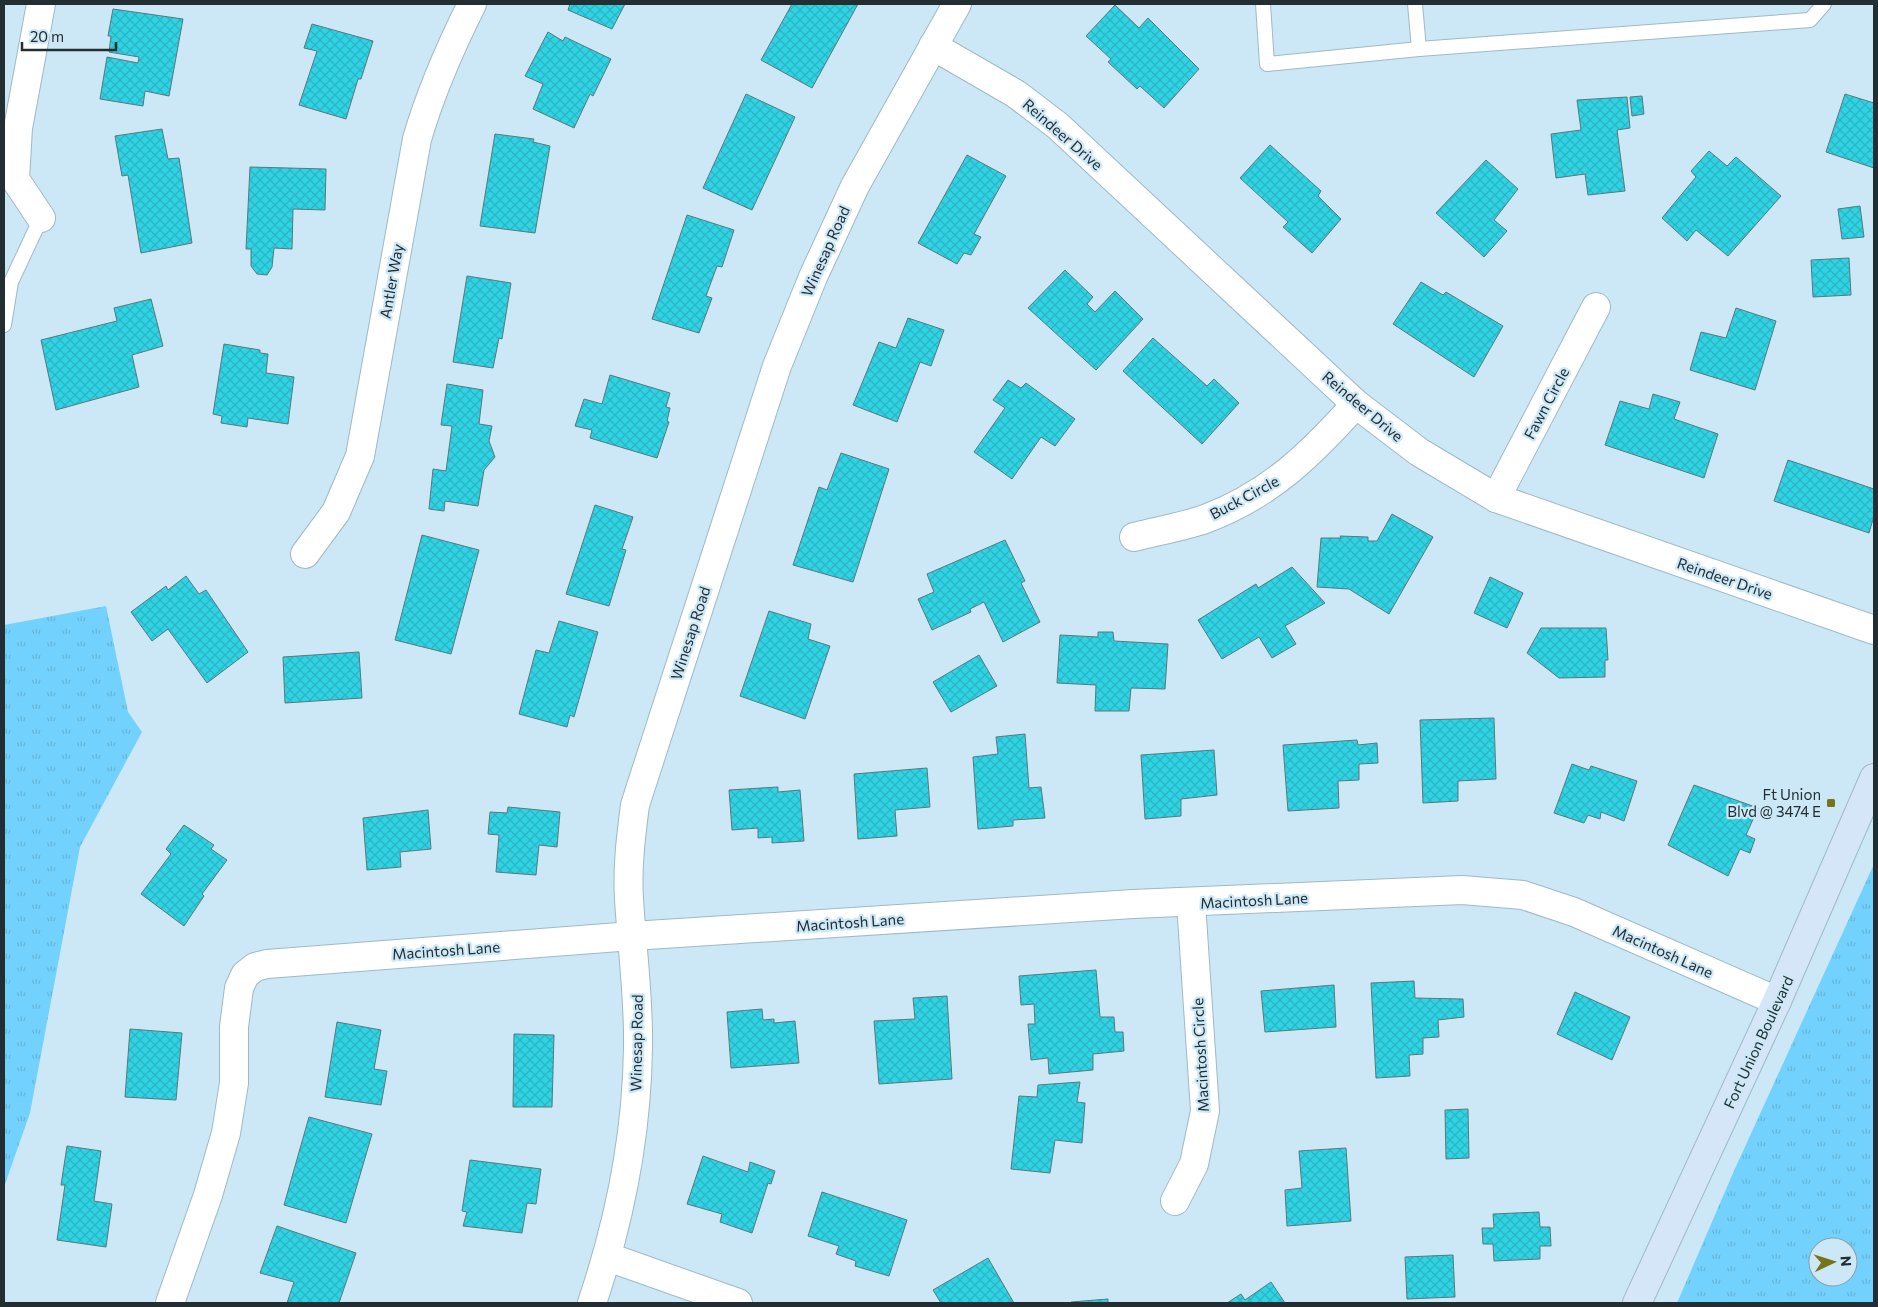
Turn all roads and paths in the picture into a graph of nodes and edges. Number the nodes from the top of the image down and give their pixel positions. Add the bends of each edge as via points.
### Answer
1 (41, 4) edge
2 (472, 4) edge
3 (957, 4) edge
4 (1263, 4) edge
5 (1415, 4) edge
6 (1824, 4) edge
7 (933, 46) junction
8 (1419, 49) junction
9 (41, 218) joint
10 (1596, 308) dead end
11 (4, 325) edge
12 (1356, 404) junction
13 (1496, 498) junction
14 (1134, 537) dead end
15 (305, 554) dead end
16 (1874, 630) edge
17 (1874, 778) edge
18 (1191, 903) junction
19 (632, 936) junction
20 (1777, 1002) junction
21 (1175, 1201) dead end
22 (608, 1257) junction
23 (170, 1303) edge
24 (592, 1303) edge
25 (738, 1303) edge
26 (1637, 1303) edge

1 - 9 street via 18,128 15,179
2 - 15 street, Antler Way via 427,103 417,139 360,456 336,512
3 - 7 street, Winesap Road
4 - 8 lane via 1267,64
5 - 8 lane
6 - 8 lane via 1810,20
7 - 12 street, Reindeer Drive via 1016,94 1058,126
7 - 19 street, Winesap Road via 855,186 812,277 777,366 635,805 629,851
9 - 11 lane via 11,282
10 - 13 street, Fawn Circle
12 - 13 street, Reindeer Drive via 1419,452
12 - 14 street, Buck Circle via 1290,472 1255,495 1205,518
13 - 16 street, Reindeer Drive
17 - 20 main road, Fort Union Boulevard
18 - 19 street, Macintosh Lane
18 - 20 street, Macintosh Lane via 1462,890 1523,895 1574,912
18 - 21 street, Macintosh Circle via 1206,1111 1194,1164
19 - 22 street, Winesap Road via 637,981 635,1116 626,1178
19 - 23 street, Macintosh Lane via 289,961 256,967 244,975 235,1005 234,1083 226,1133
20 - 26 main road, Fort Union Boulevard
22 - 24 street, Winesap Road
22 - 25 street

